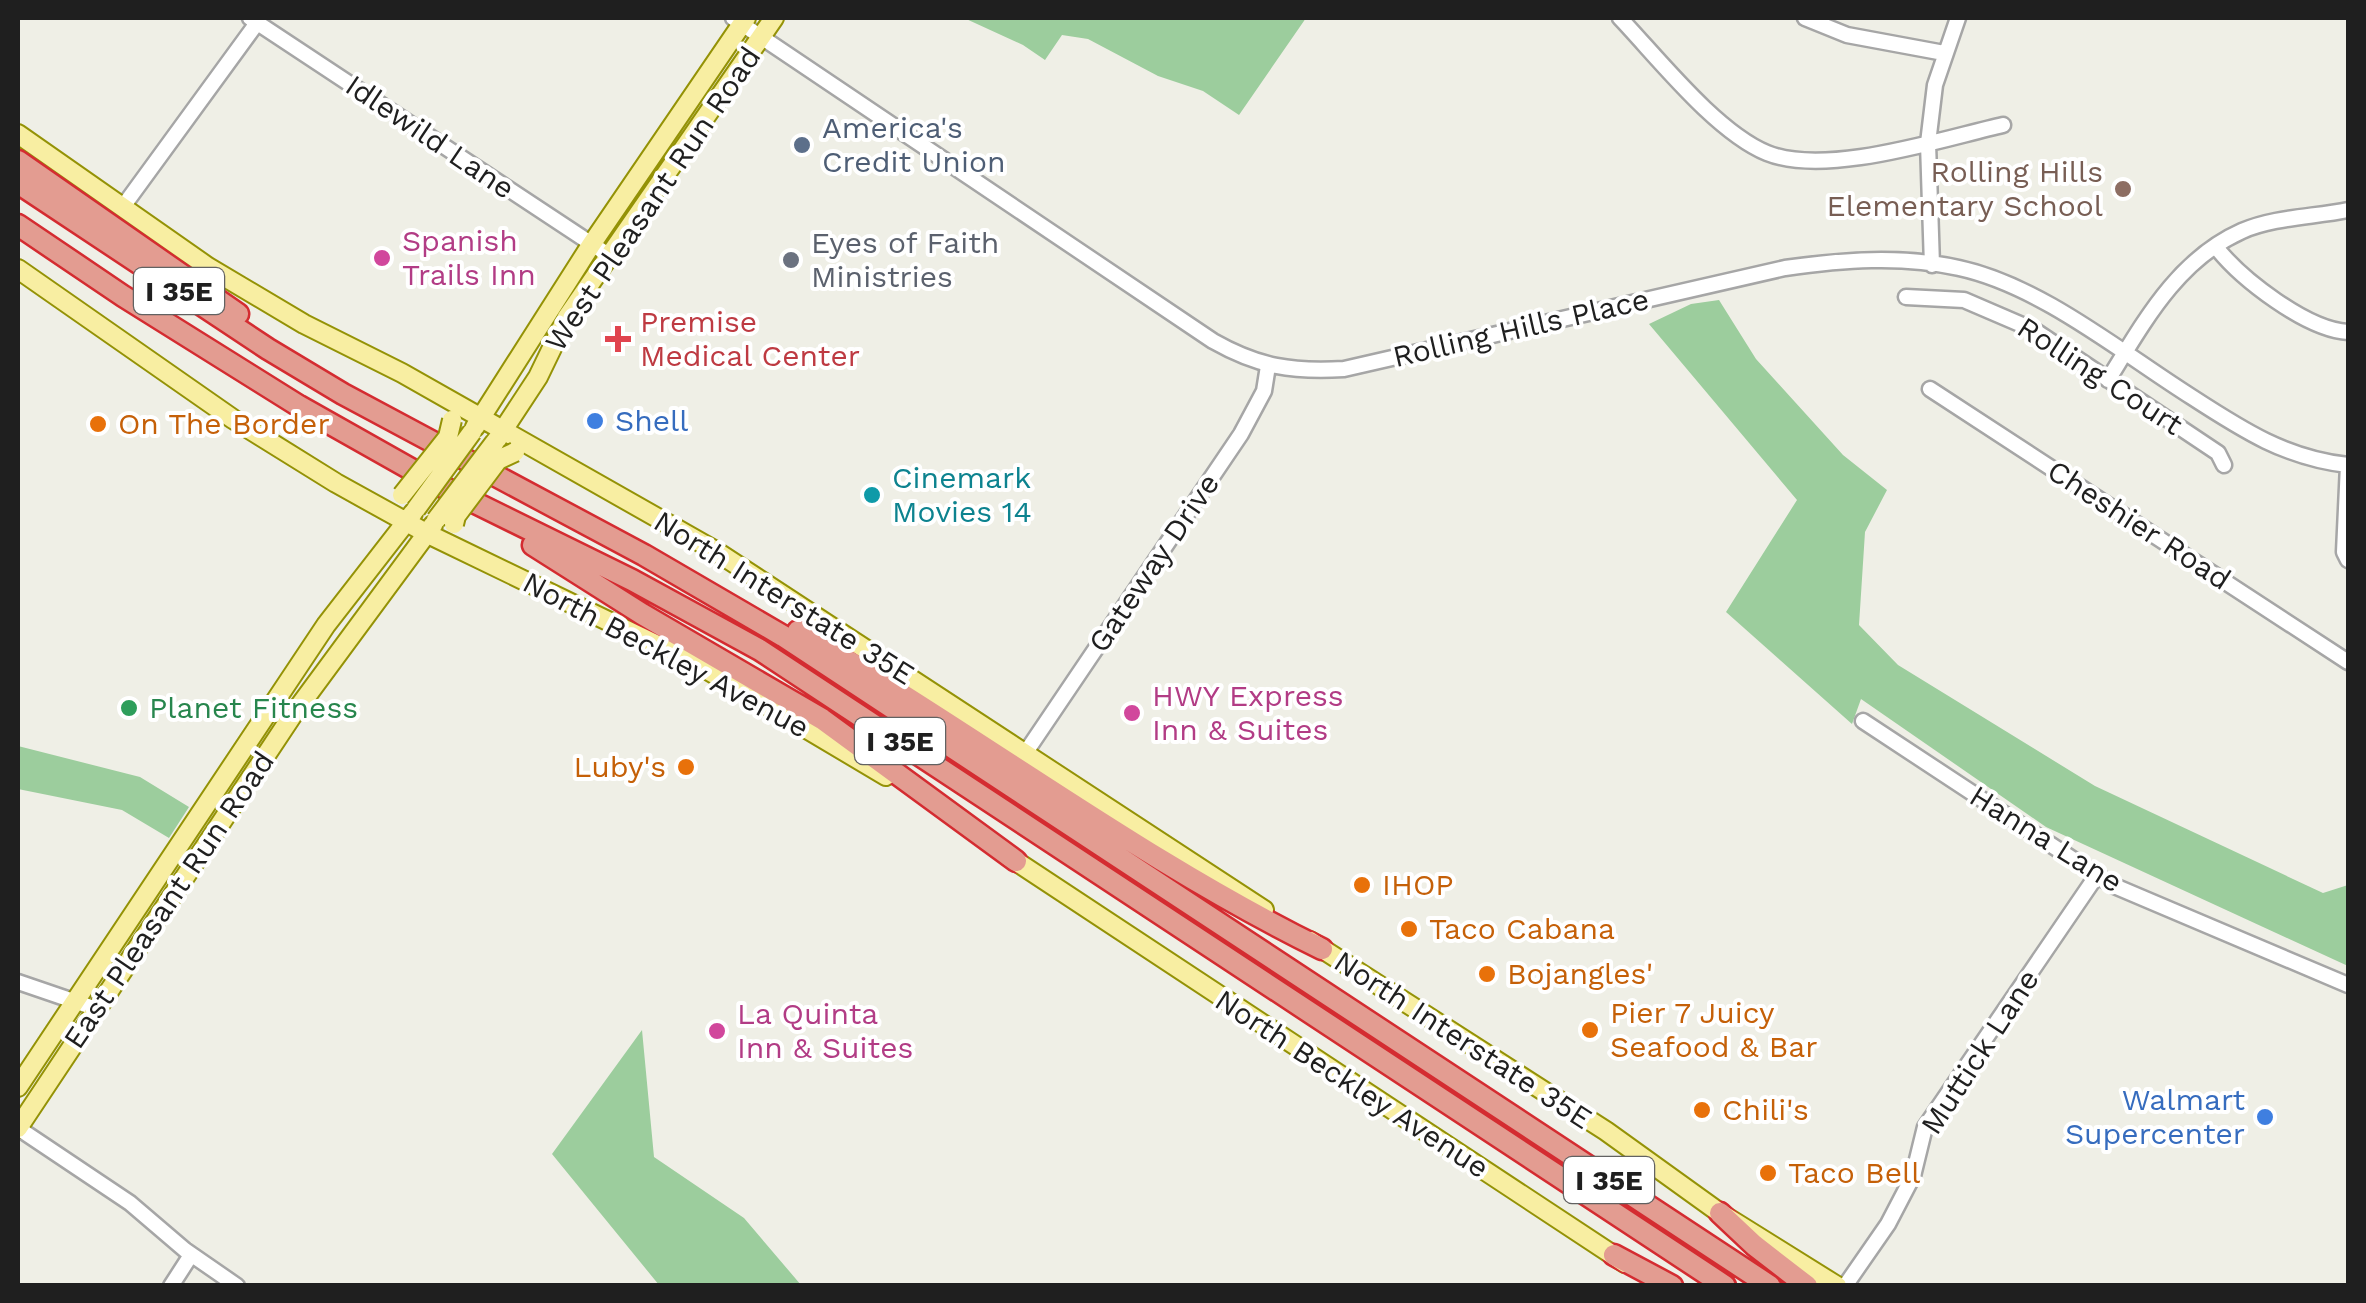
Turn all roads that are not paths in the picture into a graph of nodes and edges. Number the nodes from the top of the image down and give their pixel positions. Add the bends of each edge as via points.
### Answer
1 (774, 18) edge
2 (1620, 18) edge
3 (1805, 18) edge
4 (1958, 18) edge
5 (254, 20) edge
6 (740, 20) edge
7 (1829, 22) edge
8 (761, 37) junction
9 (1944, 53) junction
10 (2003, 125) dead end
11 (18, 134) edge
12 (1928, 143) junction
13 (18, 160) edge
14 (18, 184) edge
15 (122, 208) junction
16 (2348, 210) edge
17 (18, 225) edge
18 (18, 241) edge
19 (591, 245) junction
20 (2216, 247) junction
21 (610, 256) junction
22 (1932, 265) junction
23 (18, 269) edge
24 (123, 296) junction
25 (1906, 297) dead end
26 (2348, 332) edge
27 (2124, 354) junction
28 (1268, 366) junction
29 (2108, 380) junction
30 (417, 382) junction
31 (1930, 388) dead end
32 (343, 394) junction
33 (476, 426) junction
34 (499, 437) junction
35 (364, 443) junction
36 (286, 452) junction
37 (2348, 465) edge
38 (2224, 466) dead end
39 (591, 479) junction
40 (408, 508) junction
41 (439, 526) junction
42 (466, 553) junction
43 (644, 555) junction
44 (2348, 560) edge
45 (2348, 662) edge
46 (263, 721) junction
47 (1863, 721) dead end
48 (281, 732) junction
49 (1026, 752) junction
50 (206, 806) junction
51 (224, 818) junction
52 (170, 859) junction
53 (1016, 861) junction
54 (189, 870) junction
55 (2098, 875) junction
56 (1322, 950) junction
57 (18, 982) edge
58 (2348, 985) edge
59 (76, 1000) junction
60 (97, 1008) junction
61 (18, 1086) edge
62 (18, 1128) edge
63 (1720, 1213) junction
64 (191, 1255) junction
65 (1614, 1255) junction
66 (171, 1286) edge
67 (236, 1286) edge
68 (1658, 1286) edge
69 (1672, 1286) edge
70 (1725, 1286) edge
71 (1770, 1286) edge
72 (1807, 1286) edge
73 (1837, 1286) edge
74 (1845, 1286) edge

1 - 8 main road, West Pleasant Run Road
2 - 12 street via 1723,124 1767,153 1824,162
3 - 7 street
4 - 9 street
5 - 15 street
5 - 19 street, Idlewild Lane
6 - 8 street, Rolling Hills Place
6 - 19 main road, West Pleasant Run Road
7 - 9 street via 1892,45
8 - 21 main road, West Pleasant Run Road
8 - 28 street, Rolling Hills Place via 1213,342
9 - 12 street
10 - 12 street
11 - 15 main road, North Interstate 35E
12 - 22 street
13 - 32 highway via 284,345
14 - 32 highway, I 35E
15 - 30 main road, North Interstate 35E via 304,324
16 - 20 street via 2242,231
17 - 24 highway, I 35E
18 - 24 highway
19 - 21 street, Idlewild Lane
19 - 33 main road, West Pleasant Run Road
20 - 26 street via 2275,300
20 - 27 street via 2155,304
21 - 34 main road, West Pleasant Run Road
22 - 27 street, Rolling Hills Place via 1996,280 2033,297
22 - 28 street, Rolling Hills Place via 1852,260 1785,268 1344,368
23 - 36 main road, North Beckley Avenue
24 - 35 highway, I 35E
25 - 29 street, Rolling Court via 1990,308
27 - 29 street
27 - 37 street, Rolling Hills Place via 2265,442
28 - 49 street, Gateway Drive via 1264,391 1241,434
29 - 38 street, Rolling Court via 2218,453
30 - 33 main road, North Interstate 35E
30 - 40 main road, bridge via 452,420
31 - 45 street, Cheshier Road
32 - 43 highway, I 35E
33 - 34 main road, North Interstate 35E
33 - 40 main road, East Pleasant Run Road, bridge
34 - 39 main road, North Interstate 35E
34 - 41 main road, East Pleasant Run Road, bridge
35 - 53 highway via 394,471 516,534 807,710
35 - 70 highway, I 35E via 760,650
36 - 40 main road, North Beckley Avenue
36 - 40 main road via 305,455
37 - 44 street
39 - 41 main road, bridge via 568,477 515,452 498,460 456,516
39 - 49 main road, North Interstate 35E via 714,550
40 - 41 main road, North Beckley Avenue
40 - 46 main road, East Pleasant Run Road
41 - 42 main road, North Beckley Avenue
41 - 42 main road via 454,532
41 - 48 main road, East Pleasant Run Road
42 - 53 main road, North Beckley Avenue via 698,665
43 - 56 highway via 696,575 845,658 1160,860
43 - 71 highway, I 35E via 856,683
46 - 48 main road
46 - 50 main road, East Pleasant Run Road
47 - 55 street, Hanna Lane
48 - 51 main road, East Pleasant Run Road
49 - 56 main road, North Interstate 35E
50 - 51 main road
50 - 52 main road, East Pleasant Run Road
51 - 54 main road, East Pleasant Run Road
52 - 54 main road
52 - 59 main road, East Pleasant Run Road
53 - 65 main road, North Beckley Avenue
54 - 60 main road, East Pleasant Run Road
55 - 58 street, Hanna Lane
55 - 74 street, Muttick Lane via 1925,1127 1913,1176
56 - 63 main road, North Interstate 35E
57 - 59 street
59 - 60 street
59 - 61 main road, East Pleasant Run Road
60 - 62 main road, East Pleasant Run Road
62 - 64 street via 130,1204
63 - 72 highway
63 - 73 main road, North Interstate 35E
64 - 66 street
64 - 67 street
65 - 68 main road, North Beckley Avenue
65 - 69 highway

